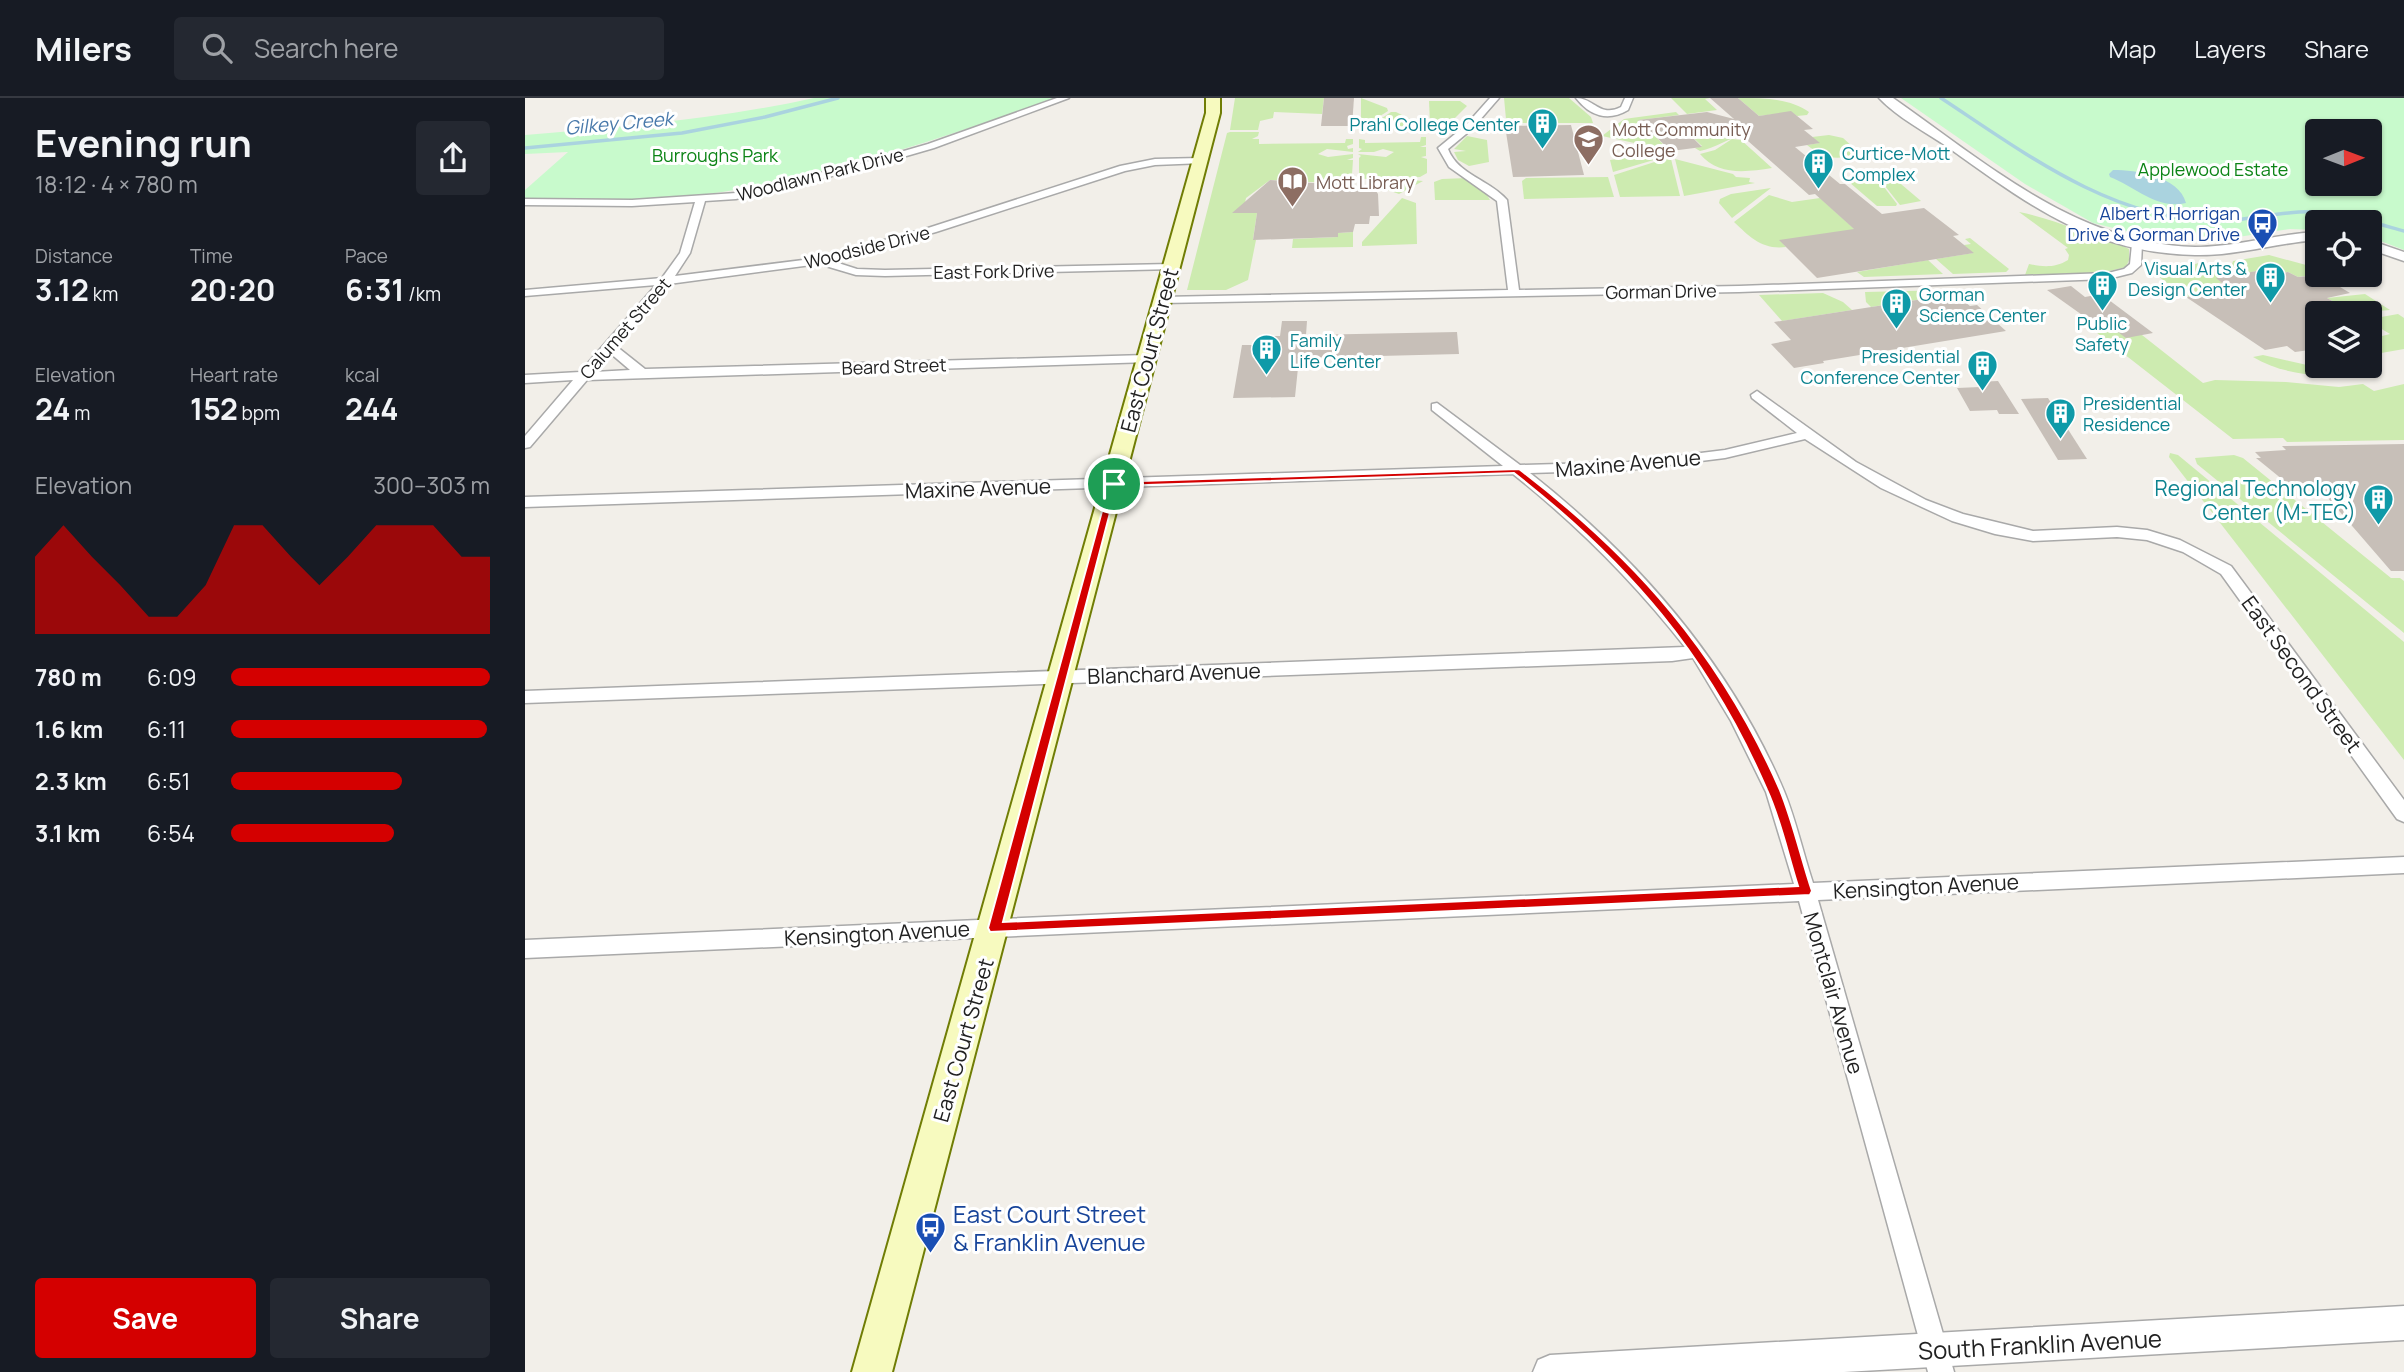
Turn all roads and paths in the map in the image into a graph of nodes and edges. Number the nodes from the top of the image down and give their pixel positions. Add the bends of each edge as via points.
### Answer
1 (1065, 98) edge
2 (1213, 98) edge
3 (1495, 98) edge
4 (1580, 98) edge
5 (1629, 98) edge
6 (1885, 98) edge
7 (1200, 161) junction
8 (701, 198) junction
9 (525, 202) edge
10 (2305, 238) edge
11 (2137, 244) junction
12 (2382, 249) edge
13 (2404, 257) edge
14 (820, 261) junction
15 (1171, 267) junction
16 (666, 281) junction
17 (525, 293) edge
18 (1514, 294) junction
19 (1162, 300) junction
20 (608, 346) junction
21 (1146, 359) junction
22 (642, 373) junction
23 (584, 376) junction
24 (525, 379) edge
25 (1757, 395) dead end
26 (1437, 407) dead end
27 (1805, 435) junction
28 (525, 444) edge
29 (1516, 471) junction
30 (1114, 484) junction
31 (525, 502) edge
32 (1697, 651) junction
33 (1061, 677) junction
34 (525, 697) edge
35 (2404, 814) edge
36 (2404, 865) edge
37 (1806, 891) junction
38 (995, 928) junction
39 (525, 949) edge
40 (2404, 1323) edge
41 (1938, 1361) edge
42 (872, 1372) edge
43 (1550, 1372) edge

1 - 8 street, Woodlawn Park Drive via 862,166 736,196
2 - 7 main road, East Court Street
3 - 18 street via 1443,148 1449,163 1502,200
4 - 5 street via 1599,114 1625,108
6 - 11 street via 2050,212
7 - 14 street, Woodside Drive via 1123,167 932,230
7 - 15 main road, East Court Street
8 - 9 street, Woodlawn Park Drive
8 - 16 street, Calumet Street via 685,253
10 - 11 street via 2220,250
11 - 18 street, Gorman Drive via 2136,265 2108,276
12 - 13 street
14 - 15 street, East Fork Drive via 856,272 885,273
14 - 16 street, Woodside Drive
15 - 19 main road, East Court Street
16 - 17 street, Woodside Drive
16 - 20 street, Calumet Street
18 - 19 street, Gorman Drive
19 - 21 main road, East Court Street
20 - 22 street
20 - 23 street, Calumet Street
21 - 22 street, Beard Street
21 - 30 main road, East Court Street
22 - 23 street, Beard Street
23 - 24 street, Beard Street
23 - 28 street, Calumet Street
25 - 27 street, East Second Street
26 - 29 street, Montclair Avenue
27 - 29 street, Maxine Avenue via 1725,454 1628,466
27 - 35 street, East Second Street via 1852,467 1901,492 1987,527 2034,536 2120,532 2153,536 2189,548 2226,570
29 - 30 street, Maxine Avenue
29 - 32 street, Montclair Avenue via 1564,507 1652,593
30 - 31 street, Maxine Avenue
30 - 33 main road, East Court Street
32 - 33 street, Blanchard Avenue
32 - 37 street, Montclair Avenue via 1775,792
33 - 34 street, Blanchard Avenue
33 - 38 main road, East Court Street
36 - 37 street, Kensington Avenue
37 - 38 street, Kensington Avenue
37 - 41 street, Montclair Avenue
38 - 39 street, Kensington Avenue
38 - 42 main road, East Court Street
40 - 41 street, South Franklin Avenue
41 - 43 street, South Franklin Avenue

